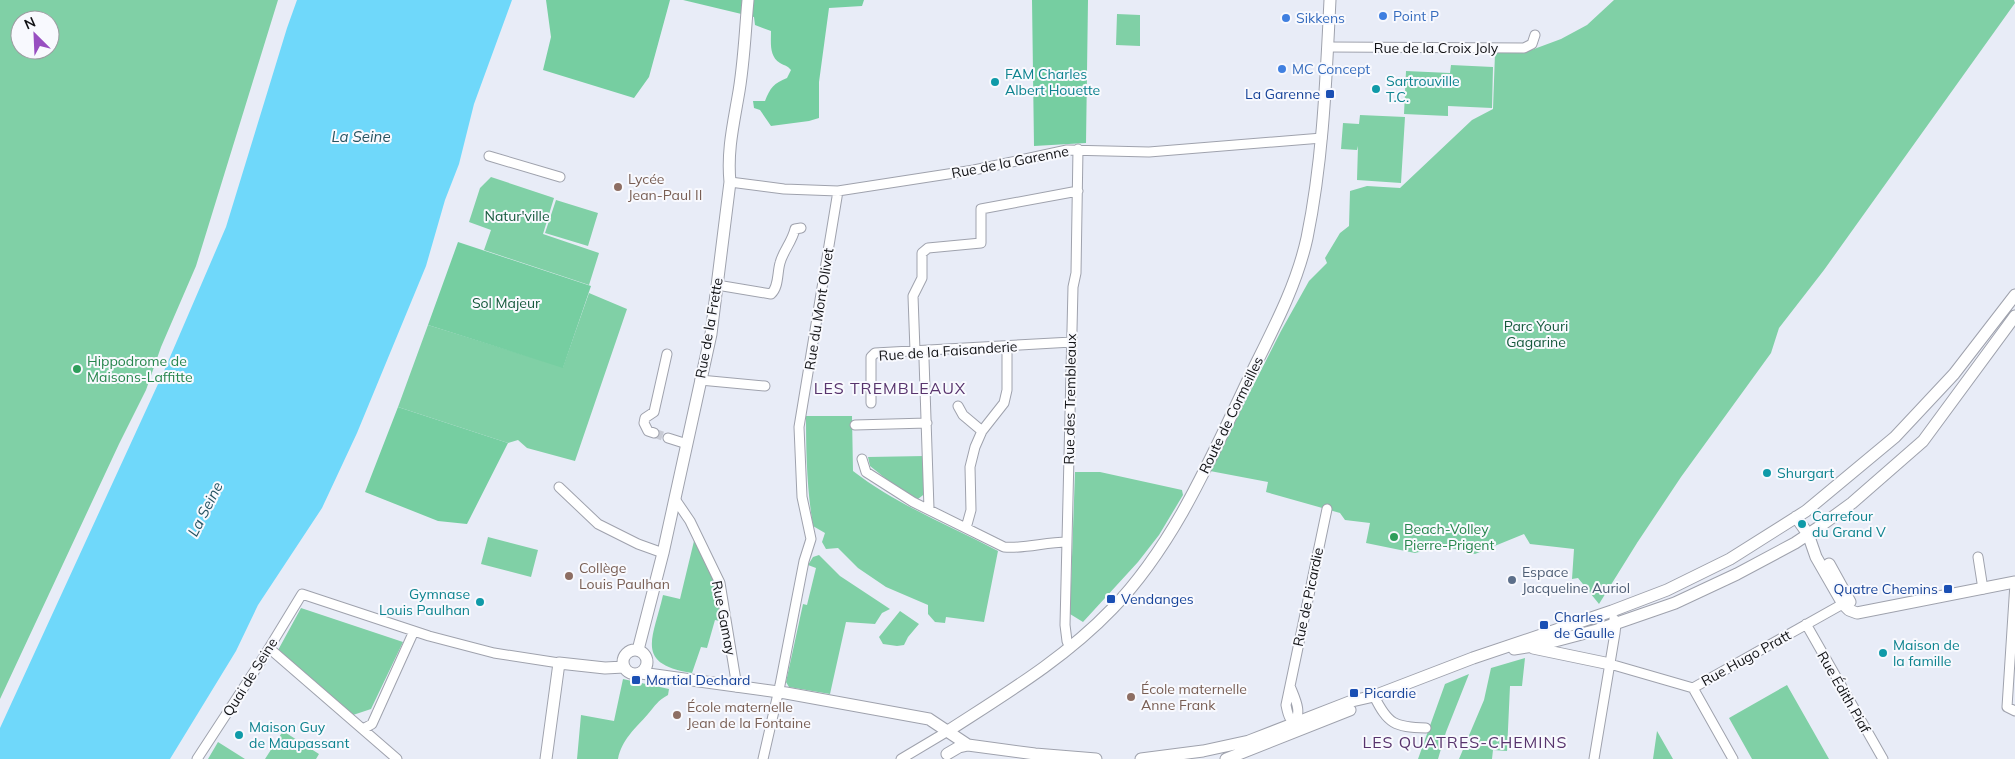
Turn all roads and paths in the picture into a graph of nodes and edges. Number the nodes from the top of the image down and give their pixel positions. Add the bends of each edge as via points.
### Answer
1 (748, 0) edge
2 (1330, 0) edge
3 (1535, 35) dead end
4 (1328, 47) junction
5 (1322, 138) junction
6 (1078, 149) junction
7 (489, 156) dead end
8 (560, 177) dead end
9 (730, 182) junction
10 (1078, 190) junction
11 (838, 191) junction
12 (801, 228) dead end
13 (717, 285) junction
14 (2015, 295) edge
15 (2015, 316) edge
16 (1072, 342) junction
17 (1007, 346) junction
18 (915, 351) junction
19 (667, 354) dead end
20 (924, 359) dead end
21 (700, 380) junction
22 (765, 386) dead end
23 (871, 403) dead end
24 (958, 406) dead end
25 (927, 424) junction
26 (855, 425) dead end
27 (982, 431) junction
28 (654, 433) dead end
29 (668, 438) tunnel mouth
30 (687, 444) junction
31 (862, 459) dead end
32 (558, 487) dead end
33 (674, 499) junction
34 (930, 509) junction
35 (1327, 509) dead end
36 (966, 528) junction
37 (1805, 529) junction
38 (1066, 542) junction
39 (662, 553) junction
40 (1978, 557) dead end
41 (2015, 582) edge
42 (1983, 589) junction
43 (1845, 602) junction
44 (1612, 612) junction
45 (1616, 624) junction
46 (1806, 624) junction
47 (414, 631) junction
48 (269, 648) junction
49 (1070, 648) junction
50 (1528, 648) junction
51 (638, 650) junction
52 (1487, 653) junction
53 (647, 662) junction
54 (559, 663) junction
55 (1610, 664) junction
56 (624, 667) junction
57 (641, 673) junction
58 (673, 677) junction
59 (1290, 686) junction
60 (737, 687) junction
61 (1692, 688) junction
62 (778, 692) junction
63 (1374, 696) junction
64 (1299, 709) junction
65 (2015, 710) edge
66 (1287, 712) junction
67 (1312, 722) junction
68 (1297, 727) junction
69 (1426, 728) dead end
70 (363, 729) junction
71 (948, 731) junction
72 (1285, 732) junction
73 (968, 745) junction
74 (947, 756) edge
75 (197, 759) edge
76 (397, 759) edge
77 (546, 759) edge
78 (763, 759) edge
79 (901, 759) edge
80 (1096, 759) edge
81 (1141, 759) edge
82 (1226, 759) edge
83 (1594, 759) edge
84 (1733, 759) edge
85 (1883, 759) edge

1 - 9 main road, Rue de la Frette via 728,159
2 - 4 main road, Route de Cormeilles
3 - 4 street, Rue de la Croix Joly via 1532,44 1524,48
4 - 5 main road, Route de Cormeilles
5 - 6 street, Rue de la Garenne via 1149,152
5 - 49 main road, Route de Cormeilles via 1307,239 1290,293 1230,417 1161,546 1113,608
6 - 10 street, Rue des Trembleaux
6 - 11 street, Rue de la Garenne via 974,170
7 - 8 street
9 - 11 street, Rue de la Garenne
9 - 13 main road, Rue de la Frette
10 - 16 street, Rue des Trembleaux
10 - 18 street via 981,209 981,244 928,248 922,253 922,278 913,296
11 - 62 street, Rue du Mont Olivet via 799,427 802,497 811,539
12 - 13 street, Rue de la Frette via 795,229 781,259 776,287 771,294
13 - 21 main road, Rue de la Frette via 711,334
14 - 37 main road via 1954,374 1895,437 1852,474
15 - 37 main road via 1923,441 1852,503
16 - 17 street, Rue de la Faisanderie
16 - 38 street, Rue des Trembleaux
17 - 18 street, Rue de la Faisanderie
17 - 27 street via 1004,403
18 - 23 street, Rue de la Faisanderie via 875,353 871,357
19 - 28 street via 654,412 644,424 648,431
20 - 25 street
21 - 22 street, Rue de la Frette
21 - 30 main road, Rue de la Frette
24 - 27 street via 963,416
25 - 26 street
25 - 34 street
27 - 36 street via 970,468 972,510
29 - 30 street
30 - 33 main road, Rue de la Frette
31 - 34 street via 866,472
32 - 39 street via 598,524
33 - 39 main road, Rue de la Frette
33 - 60 street, Rue Gamay via 690,521 720,583
34 - 36 street
35 - 59 street, Rue de Picardie
36 - 38 street via 1004,547
37 - 43 main road via 1816,557
37 - 44 main road
37 - 45 main road via 1706,590
38 - 49 street, Rue des Trembleaux via 1065,625
39 - 51 main road, Rue de la Frette
40 - 42 street
41 - 42 main road
41 - 65 street via 2007,707
42 - 43 main road via 1857,613 1849,610
43 - 46 street, Rue Hugo Pratt
44 - 45 street
44 - 52 main road
45 - 50 main road
45 - 55 street
46 - 61 street, Rue Hugo Pratt
46 - 85 street, Rue Édith Piaf
47 - 48 street, Quai de Seine via 302,594
47 - 54 street via 494,654
47 - 70 street via 372,724
48 - 70 street
48 - 75 street, Quai de Seine
49 - 71 main road, Route de Cormeilles via 1023,683
50 - 52 main road
50 - 55 main road
51 - 53 main road via 645,655
51 - 56 main road via 625,656
52 - 63 main road
53 - 57 main road
53 - 58 main road
54 - 56 main road
54 - 77 main road
55 - 61 street, Rue Hugo Pratt
55 - 83 street
56 - 57 main road via 629,673
57 - 58 main road
58 - 60 main road
59 - 64 street
59 - 66 street, Rue de Picardie
60 - 62 main road
61 - 84 street
62 - 71 main road via 929,718
62 - 78 street, Rue du Mont Olivet
63 - 67 main road via 1352,701
63 - 69 street via 1387,718 1396,724
64 - 67 street
64 - 68 street
66 - 68 street
66 - 72 street, Rue de Picardie
67 - 68 main road
68 - 72 main road
70 - 76 street
71 - 73 main road
71 - 74 main road
71 - 79 street
72 - 81 main road via 1230,746
72 - 82 main road
73 - 74 main road
73 - 80 main road

